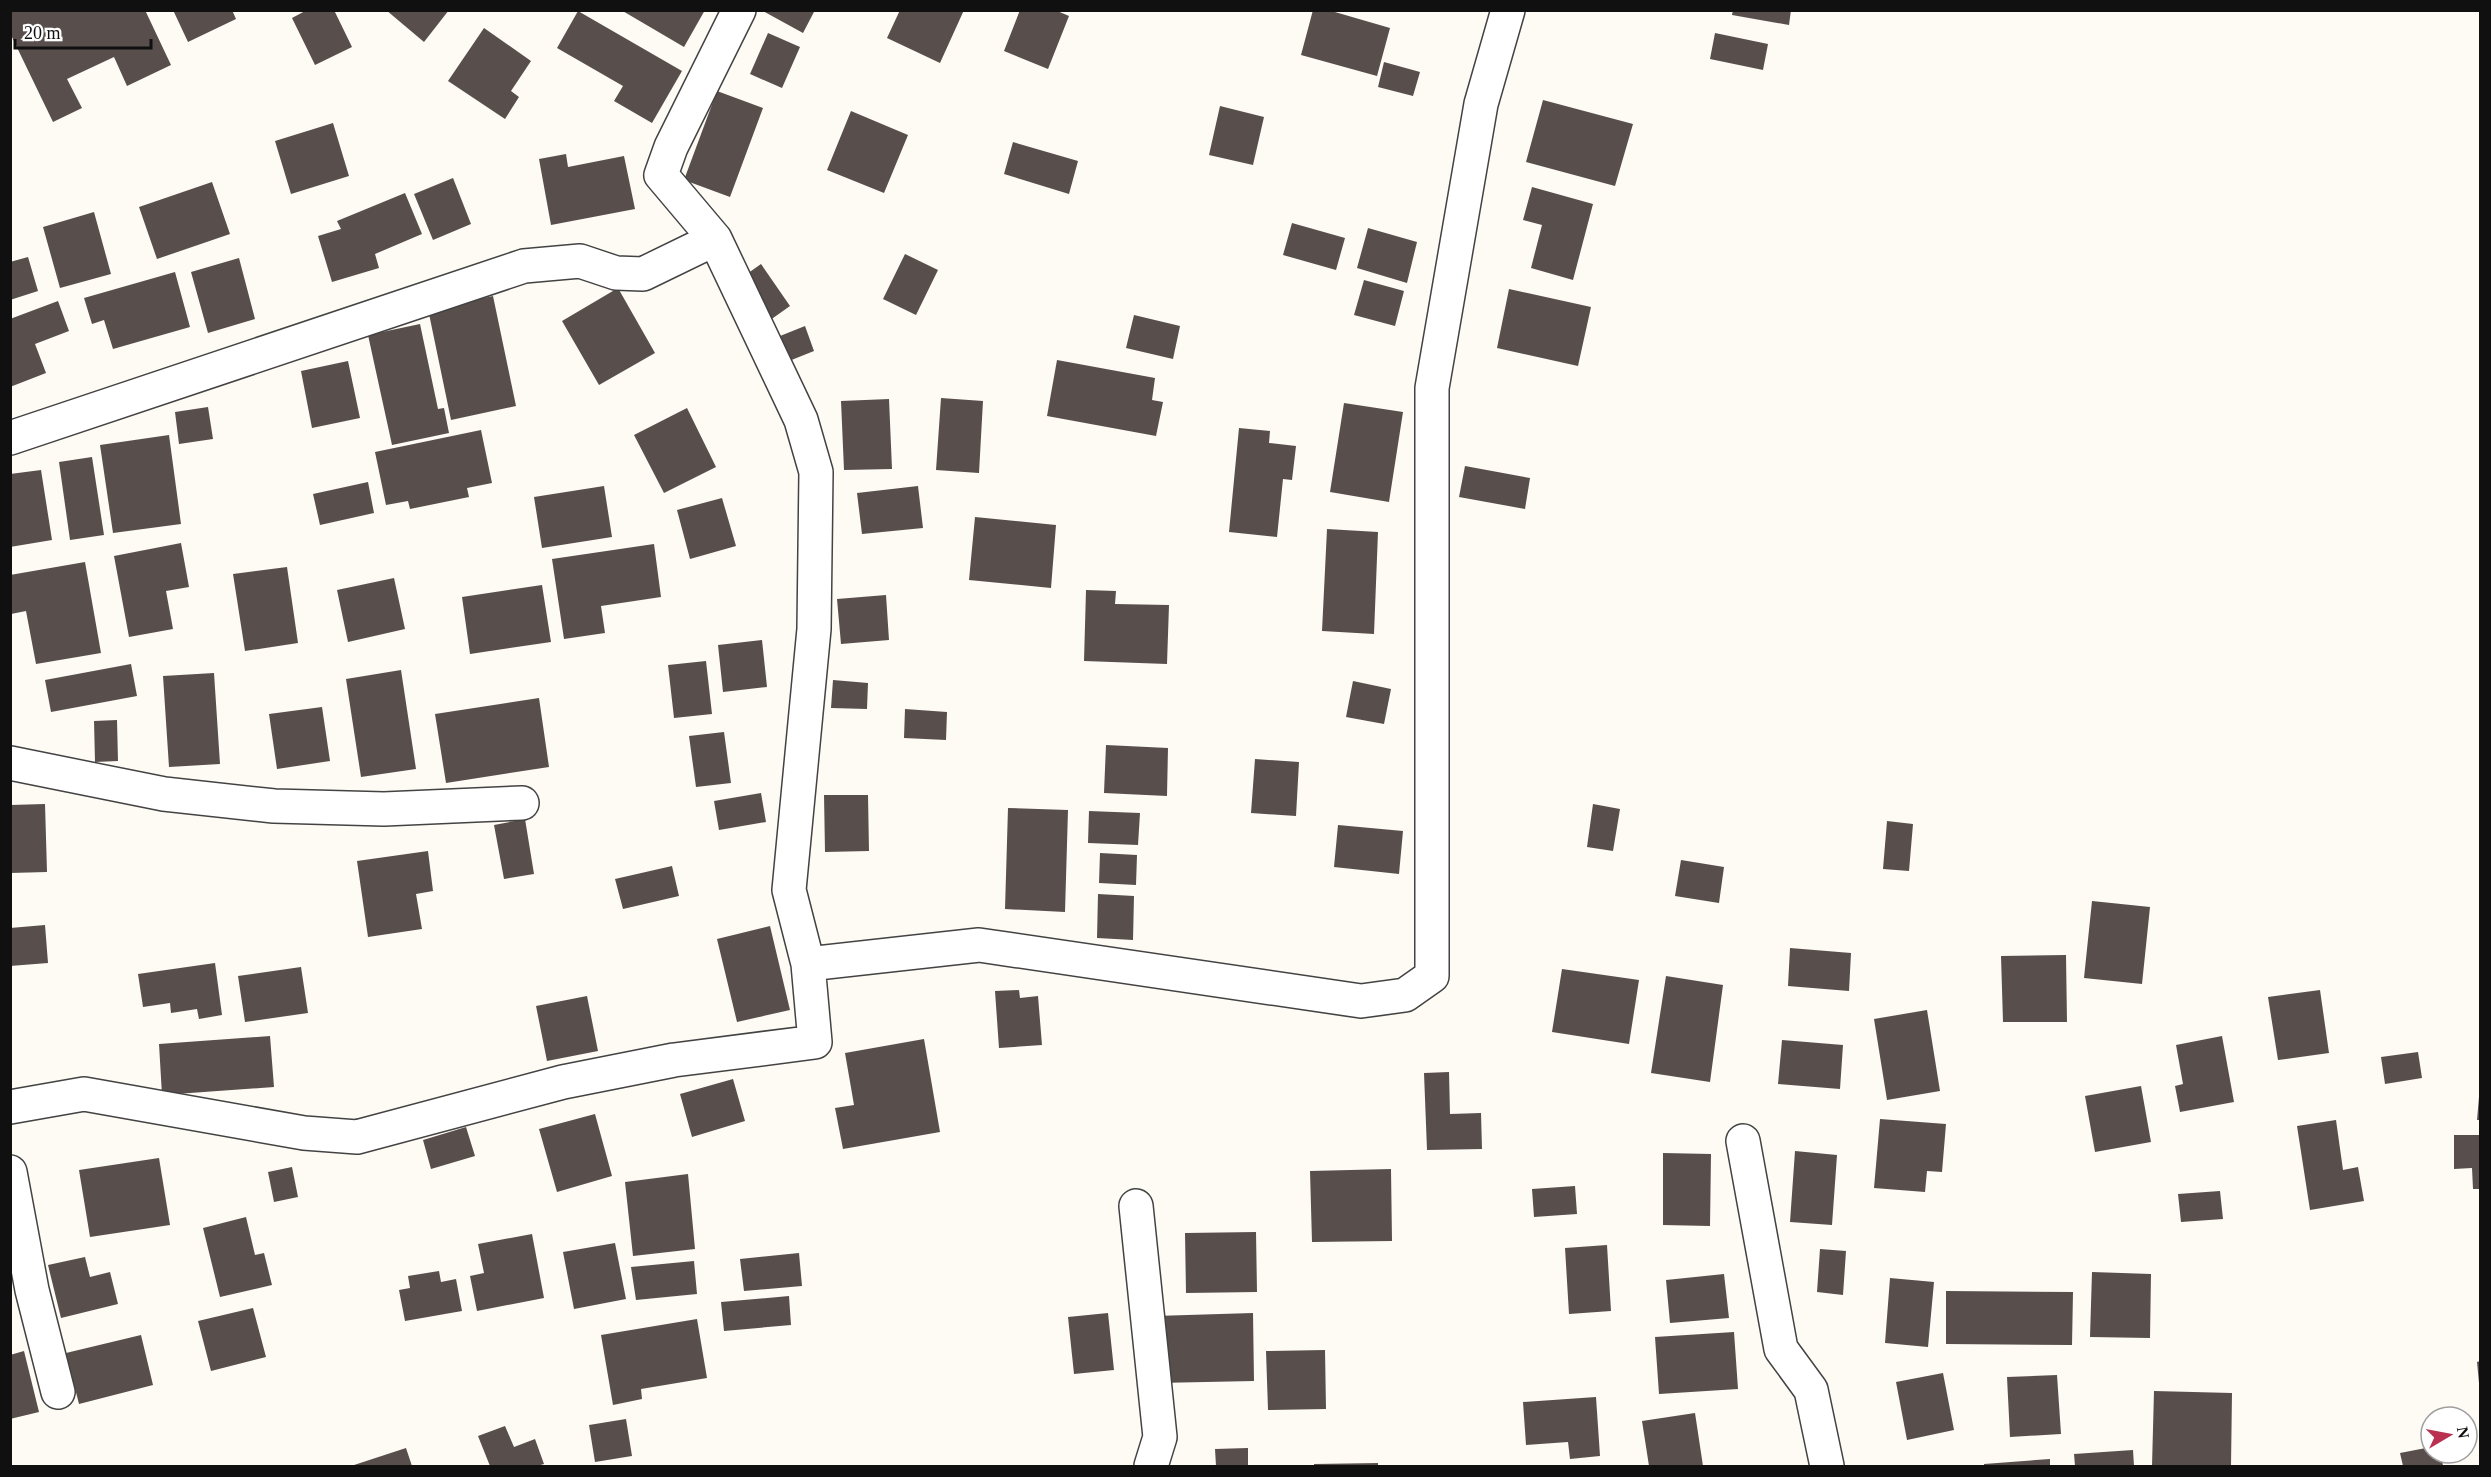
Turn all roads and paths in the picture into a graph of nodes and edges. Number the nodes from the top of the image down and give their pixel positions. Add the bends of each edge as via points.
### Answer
1 (739, 10) edge
2 (1508, 10) edge
3 (715, 239) junction
4 (10, 438) edge
5 (10, 763) edge
6 (522, 802) dead end
7 (808, 964) junction
8 (10, 1107) edge
9 (1743, 1141) dead end
10 (10, 1172) edge
11 (1136, 1206) dead end
12 (58, 1392) dead end
13 (1151, 1467) edge
14 (1827, 1467) edge

1 - 3 street via 661,175
2 - 7 street via 1481,104 1432,388 1432,976 1405,995 1361,1001 979,945
3 - 4 street via 643,274 616,273 580,261 524,266
3 - 7 street via 801,420 816,472 814,629 789,890
5 - 6 street via 164,795 274,806 384,809
7 - 8 street via 814,1042 674,1060 563,1082 357,1137 304,1133 84,1095
9 - 14 street via 1781,1349 1811,1390
10 - 12 street via 32,1290
11 - 13 street via 1160,1437

